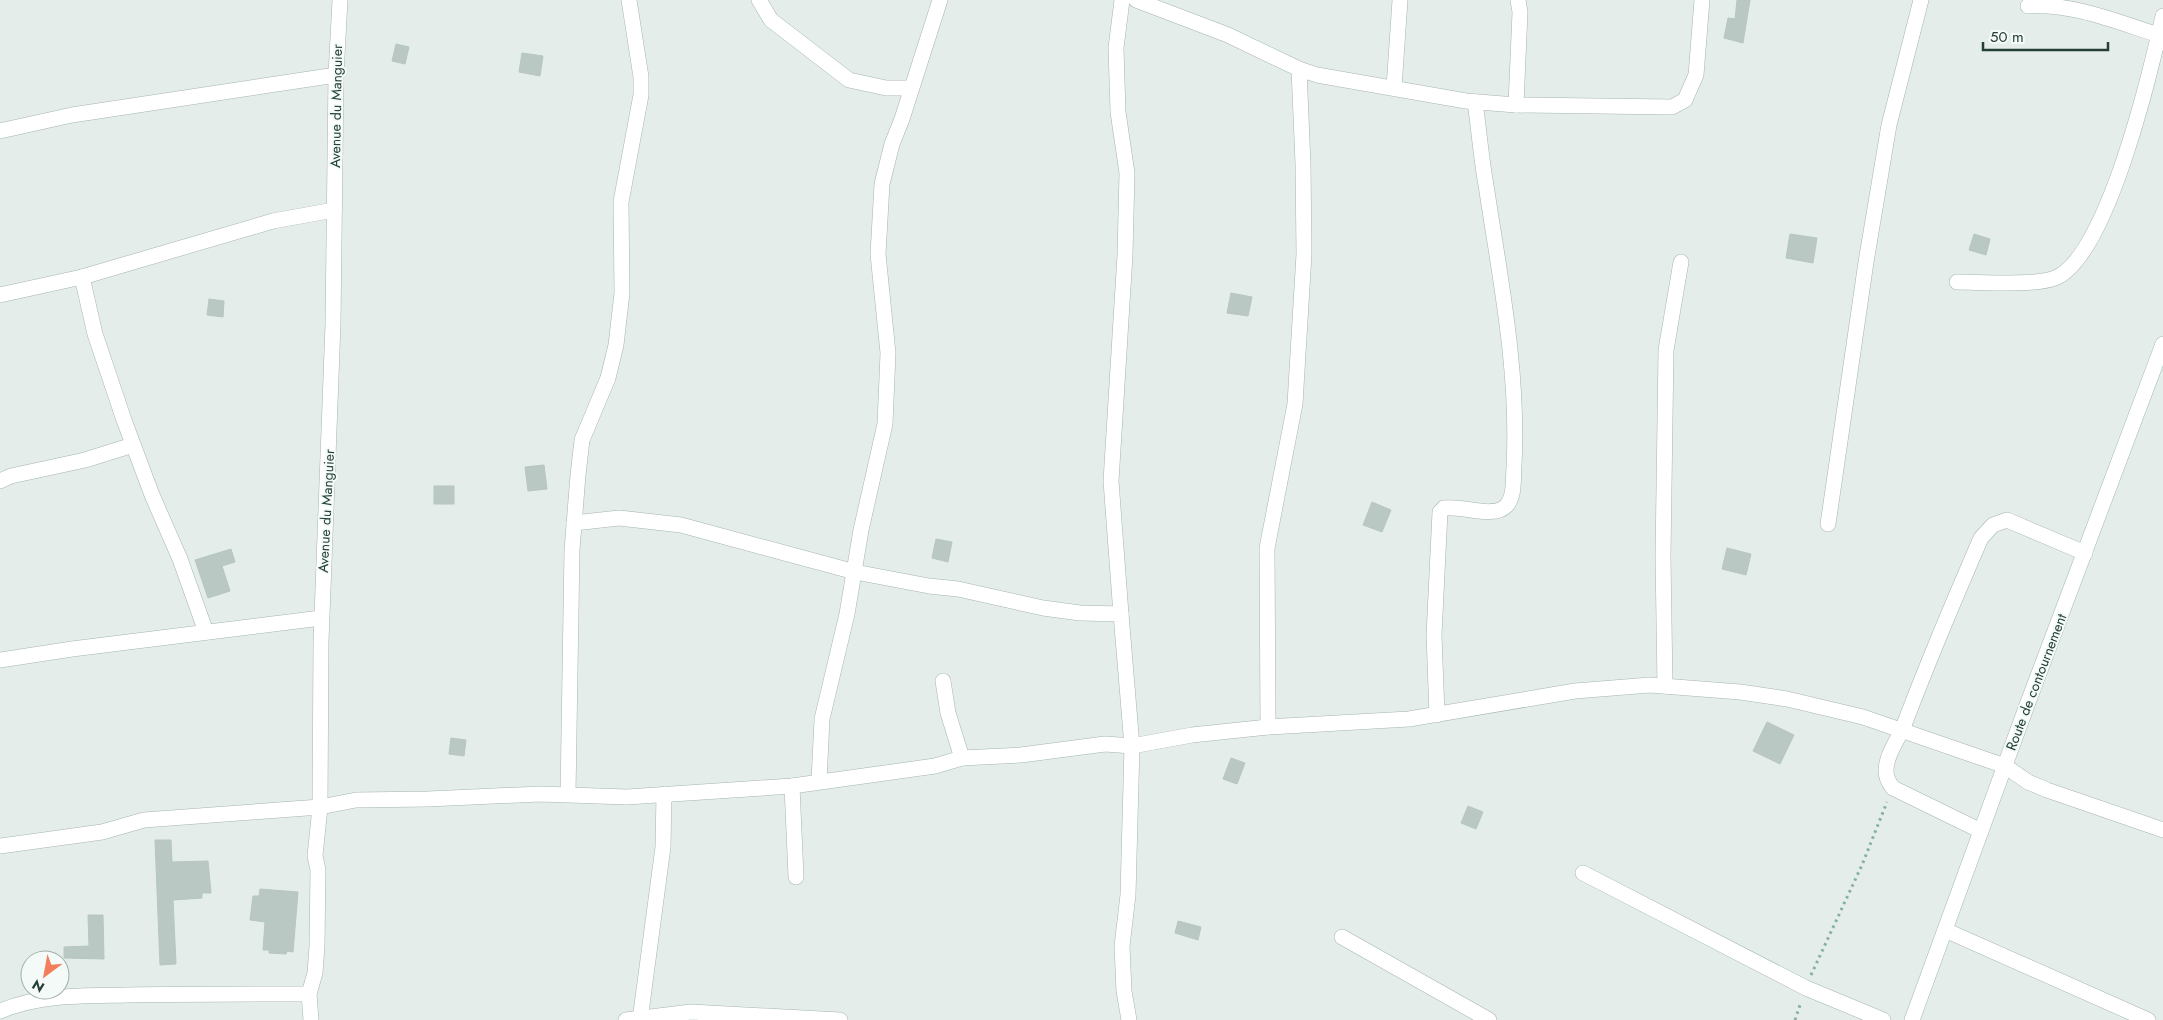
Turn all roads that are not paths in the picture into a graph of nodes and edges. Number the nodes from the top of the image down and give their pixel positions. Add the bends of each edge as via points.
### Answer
1 (340, 0) edge
2 (629, 0) edge
3 (759, 0) edge
4 (940, 0) edge
5 (1122, 0) edge
6 (1136, 0) edge
7 (1400, 0) edge
8 (1518, 0) edge
9 (1702, 0) edge
10 (1921, 0) edge
11 (2028, 6) dead end
12 (2163, 16) edge
13 (2159, 35) junction
14 (1299, 69) junction
15 (336, 75) junction
16 (911, 88) junction
17 (1394, 88) junction
18 (1475, 102) junction
19 (1516, 105) junction
20 (0, 131) edge
21 (334, 210) junction
22 (1681, 262) dead end
23 (82, 277) junction
24 (1957, 282) dead end
25 (0, 295) edge
26 (2163, 344) edge
27 (133, 445) junction
28 (0, 481) edge
29 (574, 523) junction
30 (1828, 524) dead end
31 (2085, 553) junction
32 (855, 572) junction
33 (1121, 614) junction
34 (321, 618) junction
35 (206, 632) junction
36 (0, 660) edge
37 (943, 681) dead end
38 (1665, 686) junction
39 (1437, 715) junction
40 (1268, 727) junction
41 (1902, 730) junction
42 (1132, 746) junction
43 (962, 758) junction
44 (2004, 766) junction
45 (819, 781) junction
46 (792, 786) junction
47 (568, 794) junction
48 (664, 794) junction
49 (320, 807) junction
50 (1981, 830) junction
51 (2163, 830) edge
52 (0, 846) edge
53 (1583, 873) dead end
54 (796, 877) dead end
55 (1945, 930) junction
56 (1342, 937) dead end
57 (309, 994) junction
58 (0, 1011) edge
59 (636, 1019) edge
60 (311, 1020) edge
61 (840, 1020) edge
62 (1129, 1020) edge
63 (1489, 1020) edge
64 (1883, 1020) edge
65 (1912, 1020) edge
66 (2148, 1020) edge

1 - 15 street, Avenue du Manguier
2 - 29 street via 642,95 621,202 622,293 616,345 608,378 582,440
3 - 16 street via 771,20 849,80 886,88
4 - 16 street
5 - 33 street via 1116,48 1118,112 1127,173 1126,246 1111,481
6 - 14 street via 1228,35
7 - 17 street
8 - 19 street
9 - 19 street via 1696,75 1685,100 1679,104 1672,107
10 - 30 street via 1889,125
11 - 13 street via 2054,6 2084,12
12 - 13 street
13 - 24 street via 2128,150 2106,207 2080,258 2055,278
14 - 17 street
14 - 40 street via 1304,254 1295,404 1267,548
15 - 20 street via 72,115
15 - 21 street, Avenue du Manguier
16 - 32 street via 882,184 878,254 888,353 885,424
17 - 18 street
18 - 19 street
18 - 39 street via 1508,318 1515,440 1512,496 1506,507 1493,512 1451,506 1440,512 1434,635
21 - 23 street via 273,221
21 - 34 street, Avenue du Manguier via 333,324
22 - 38 street via 1666,350
23 - 25 street
23 - 27 street via 95,334
26 - 31 street, Route de contournement
27 - 28 street
27 - 35 street
29 - 32 street via 619,518 681,525
29 - 47 street
31 - 41 street via 2007,520 1993,525 1981,538
31 - 44 street, Route de contournement
32 - 33 street via 958,589 1043,608
32 - 45 street via 822,719
33 - 42 street
34 - 35 street
34 - 49 street, Avenue du Manguier
35 - 36 street
37 - 43 street via 948,713
38 - 39 street via 1576,691
38 - 41 street via 1787,699
39 - 40 street
40 - 42 street via 1192,735
41 - 44 street
41 - 50 street via 1888,760 1888,782 1893,788
42 - 43 street via 1105,744 1021,756
42 - 62 street via 1128,895 1122,946
43 - 45 street via 910,770
44 - 50 street, Route de contournement
44 - 51 street via 2047,790
45 - 46 street
46 - 48 street
46 - 54 street
47 - 48 street via 627,797
47 - 49 street via 356,800
48 - 59 street via 663,847
49 - 52 street via 144,820 102,832
49 - 57 street, Avenue du Manguier via 315,856 318,870 317,946
50 - 55 street, Route de contournement
53 - 64 street via 1806,988
55 - 65 street, Route de contournement
55 - 66 street
56 - 63 street
57 - 58 street via 49,997
57 - 60 street, Avenue du Manguier
59 - 61 street via 691,1012

